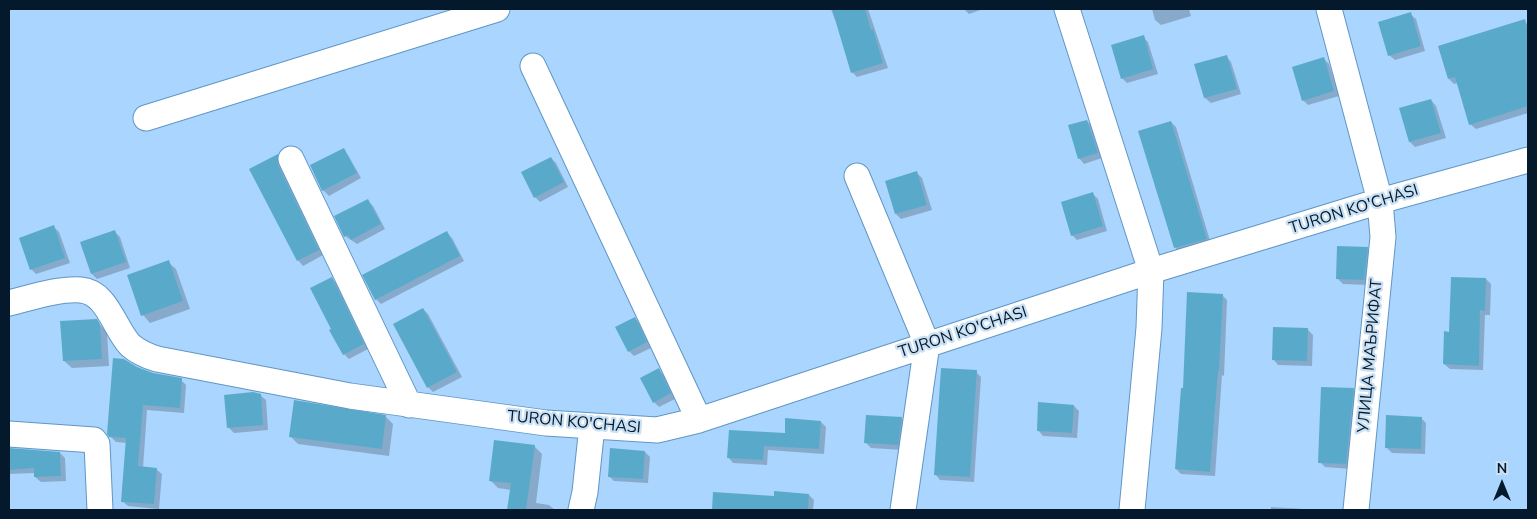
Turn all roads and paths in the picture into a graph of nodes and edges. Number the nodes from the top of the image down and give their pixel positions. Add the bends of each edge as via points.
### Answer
1 (498, 9) edge
2 (1068, 9) edge
3 (1329, 9) edge
4 (533, 66) dead end
5 (146, 118) dead end
6 (291, 159) dead end
7 (1528, 160) edge
8 (857, 176) dead end
9 (1380, 202) junction
10 (1151, 271) junction
11 (9, 303) edge
12 (928, 344) junction
13 (409, 405) junction
14 (699, 420) junction
15 (592, 426) junction
16 (9, 434) edge
17 (100, 510) edge
18 (580, 510) edge
19 (903, 510) edge
20 (1132, 510) edge
21 (1356, 510) edge

1 - 5 street
2 - 10 street
3 - 9 street, УЛИЦА МАЪРИФАТ
4 - 14 street
6 - 13 street
7 - 9 street, TURON KO'CHASI
8 - 12 street
9 - 10 street, TURON KO'CHASI
9 - 21 street, УЛИЦА МАЪРИФАТ via 1383,237
10 - 12 street, TURON KO'CHASI
10 - 20 street via 1150,328
11 - 13 street, TURON KO'CHASI via 82,290 94,294 130,344 142,354
12 - 14 street, TURON KO'CHASI
12 - 19 street
13 - 15 street, TURON KO'CHASI
14 - 15 street, TURON KO'CHASI via 657,430
15 - 18 street
16 - 17 street via 94,440 97,444

